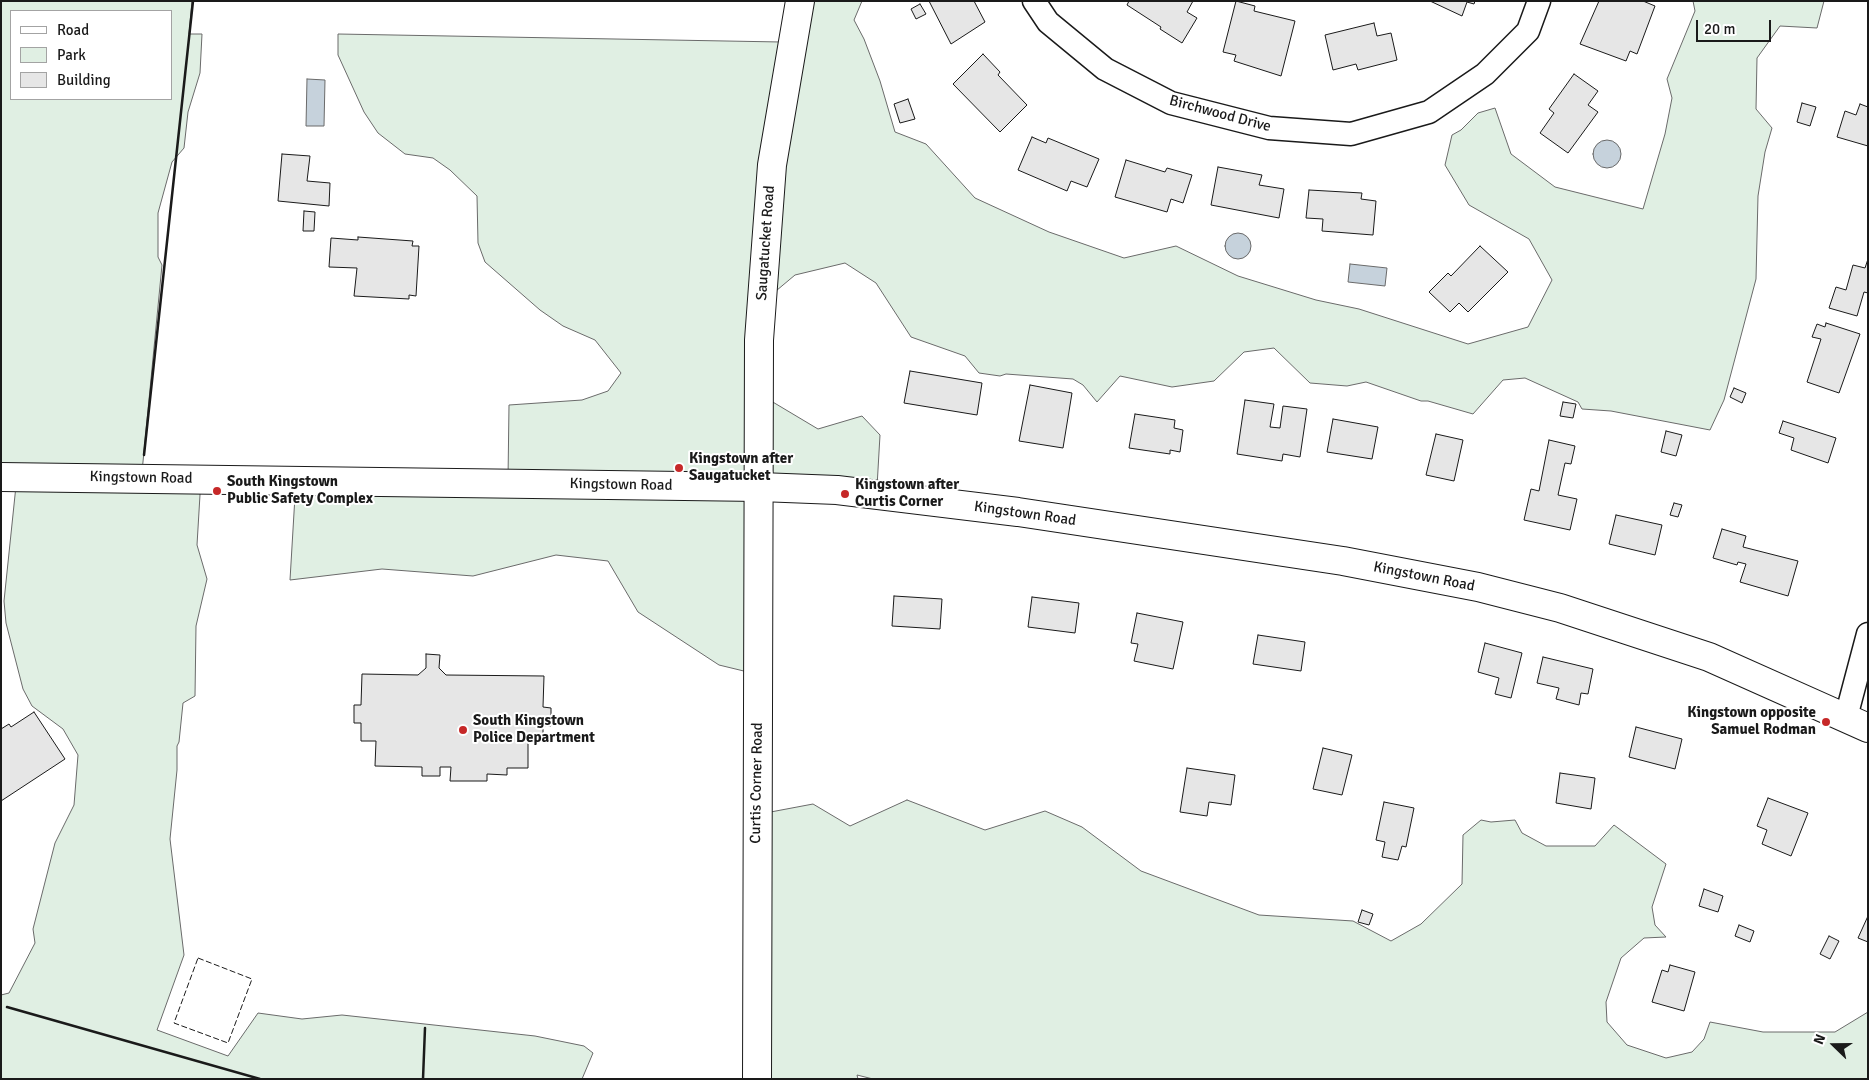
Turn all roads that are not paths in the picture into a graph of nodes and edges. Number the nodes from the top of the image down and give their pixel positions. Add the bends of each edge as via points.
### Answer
1 (800, 1) edge
2 (1034, 1) edge
3 (1539, 1) edge
4 (1, 476) edge
5 (760, 487) junction
6 (1868, 634) edge
7 (1857, 723) edge
8 (757, 1079) edge

1 - 5 main road, Saugatucket Road via 772,165 759,340
2 - 3 street, Birchwood Drive via 1048,22 1105,69 1171,103 1270,128 1351,134 1429,112 1485,74 1528,31
4 - 5 main road, Kingstown Road
5 - 7 main road, Kingstown Road via 837,490 1018,512 1343,561 1478,587 1614,624 1709,657
5 - 8 main road, Curtis Corner Road
6 - 7 street

